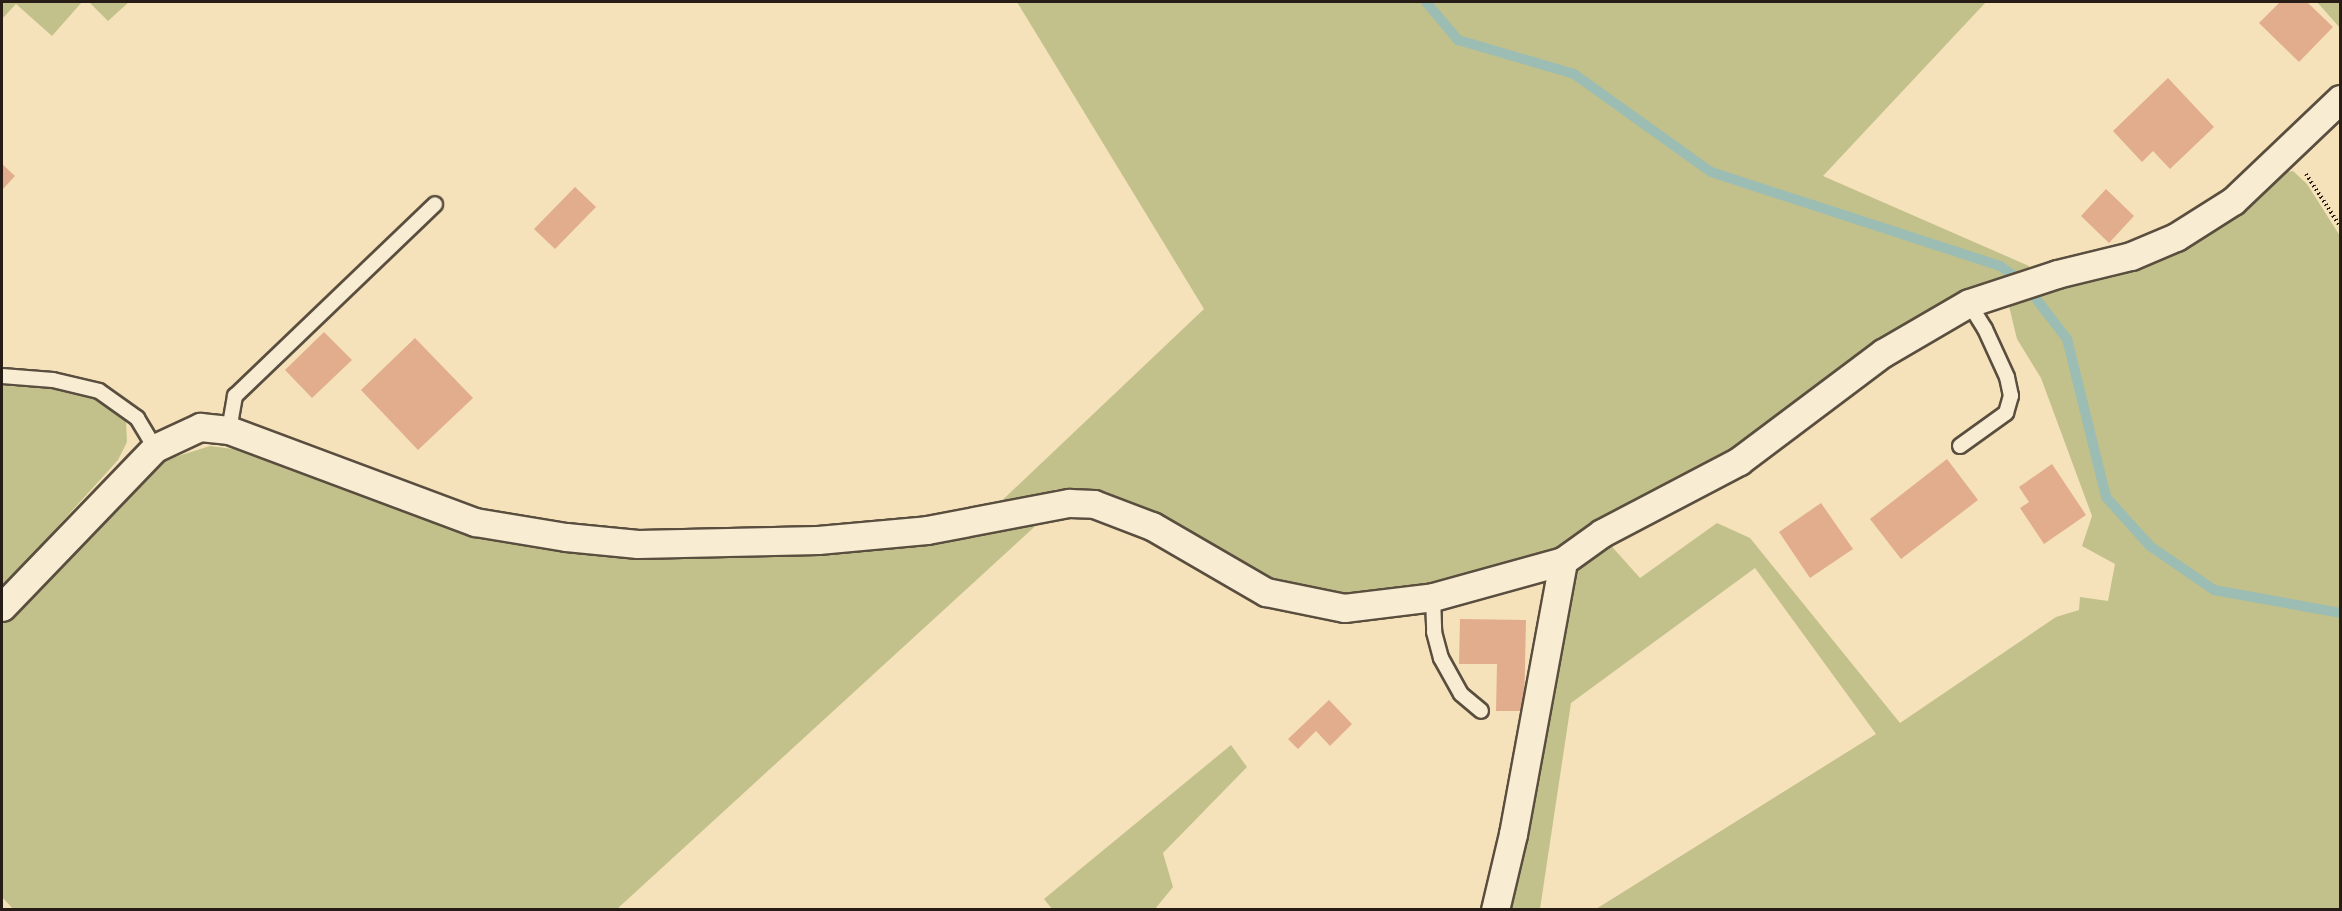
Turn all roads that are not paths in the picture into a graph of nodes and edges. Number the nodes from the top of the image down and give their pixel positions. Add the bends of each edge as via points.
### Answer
1 (2340, 99) edge
2 (435, 204) dead end
3 (1968, 303) junction
4 (2, 376) edge
5 (230, 430) junction
6 (1960, 446) dead end
7 (155, 448) junction
8 (1563, 561) junction
9 (1433, 597) junction
10 (2, 607) edge
11 (1480, 711) dead end
12 (1495, 909) edge

1 - 3 street via 2233,201 2176,237 2131,256
2 - 5 lane via 235,396
3 - 6 lane via 1985,329 2011,396 2006,413
3 - 8 street via 1882,353 1739,461 1602,532
4 - 7 lane via 52,380 99,391 137,418
5 - 7 street via 200,427
5 - 9 street via 475,522 566,537 638,544 818,540 927,530 1069,503 1086,504 1119,511 1152,526 1266,592 1344,608
7 - 10 street
8 - 9 street
8 - 12 street via 1518,812
9 - 11 lane via 1434,632 1442,658 1461,694

